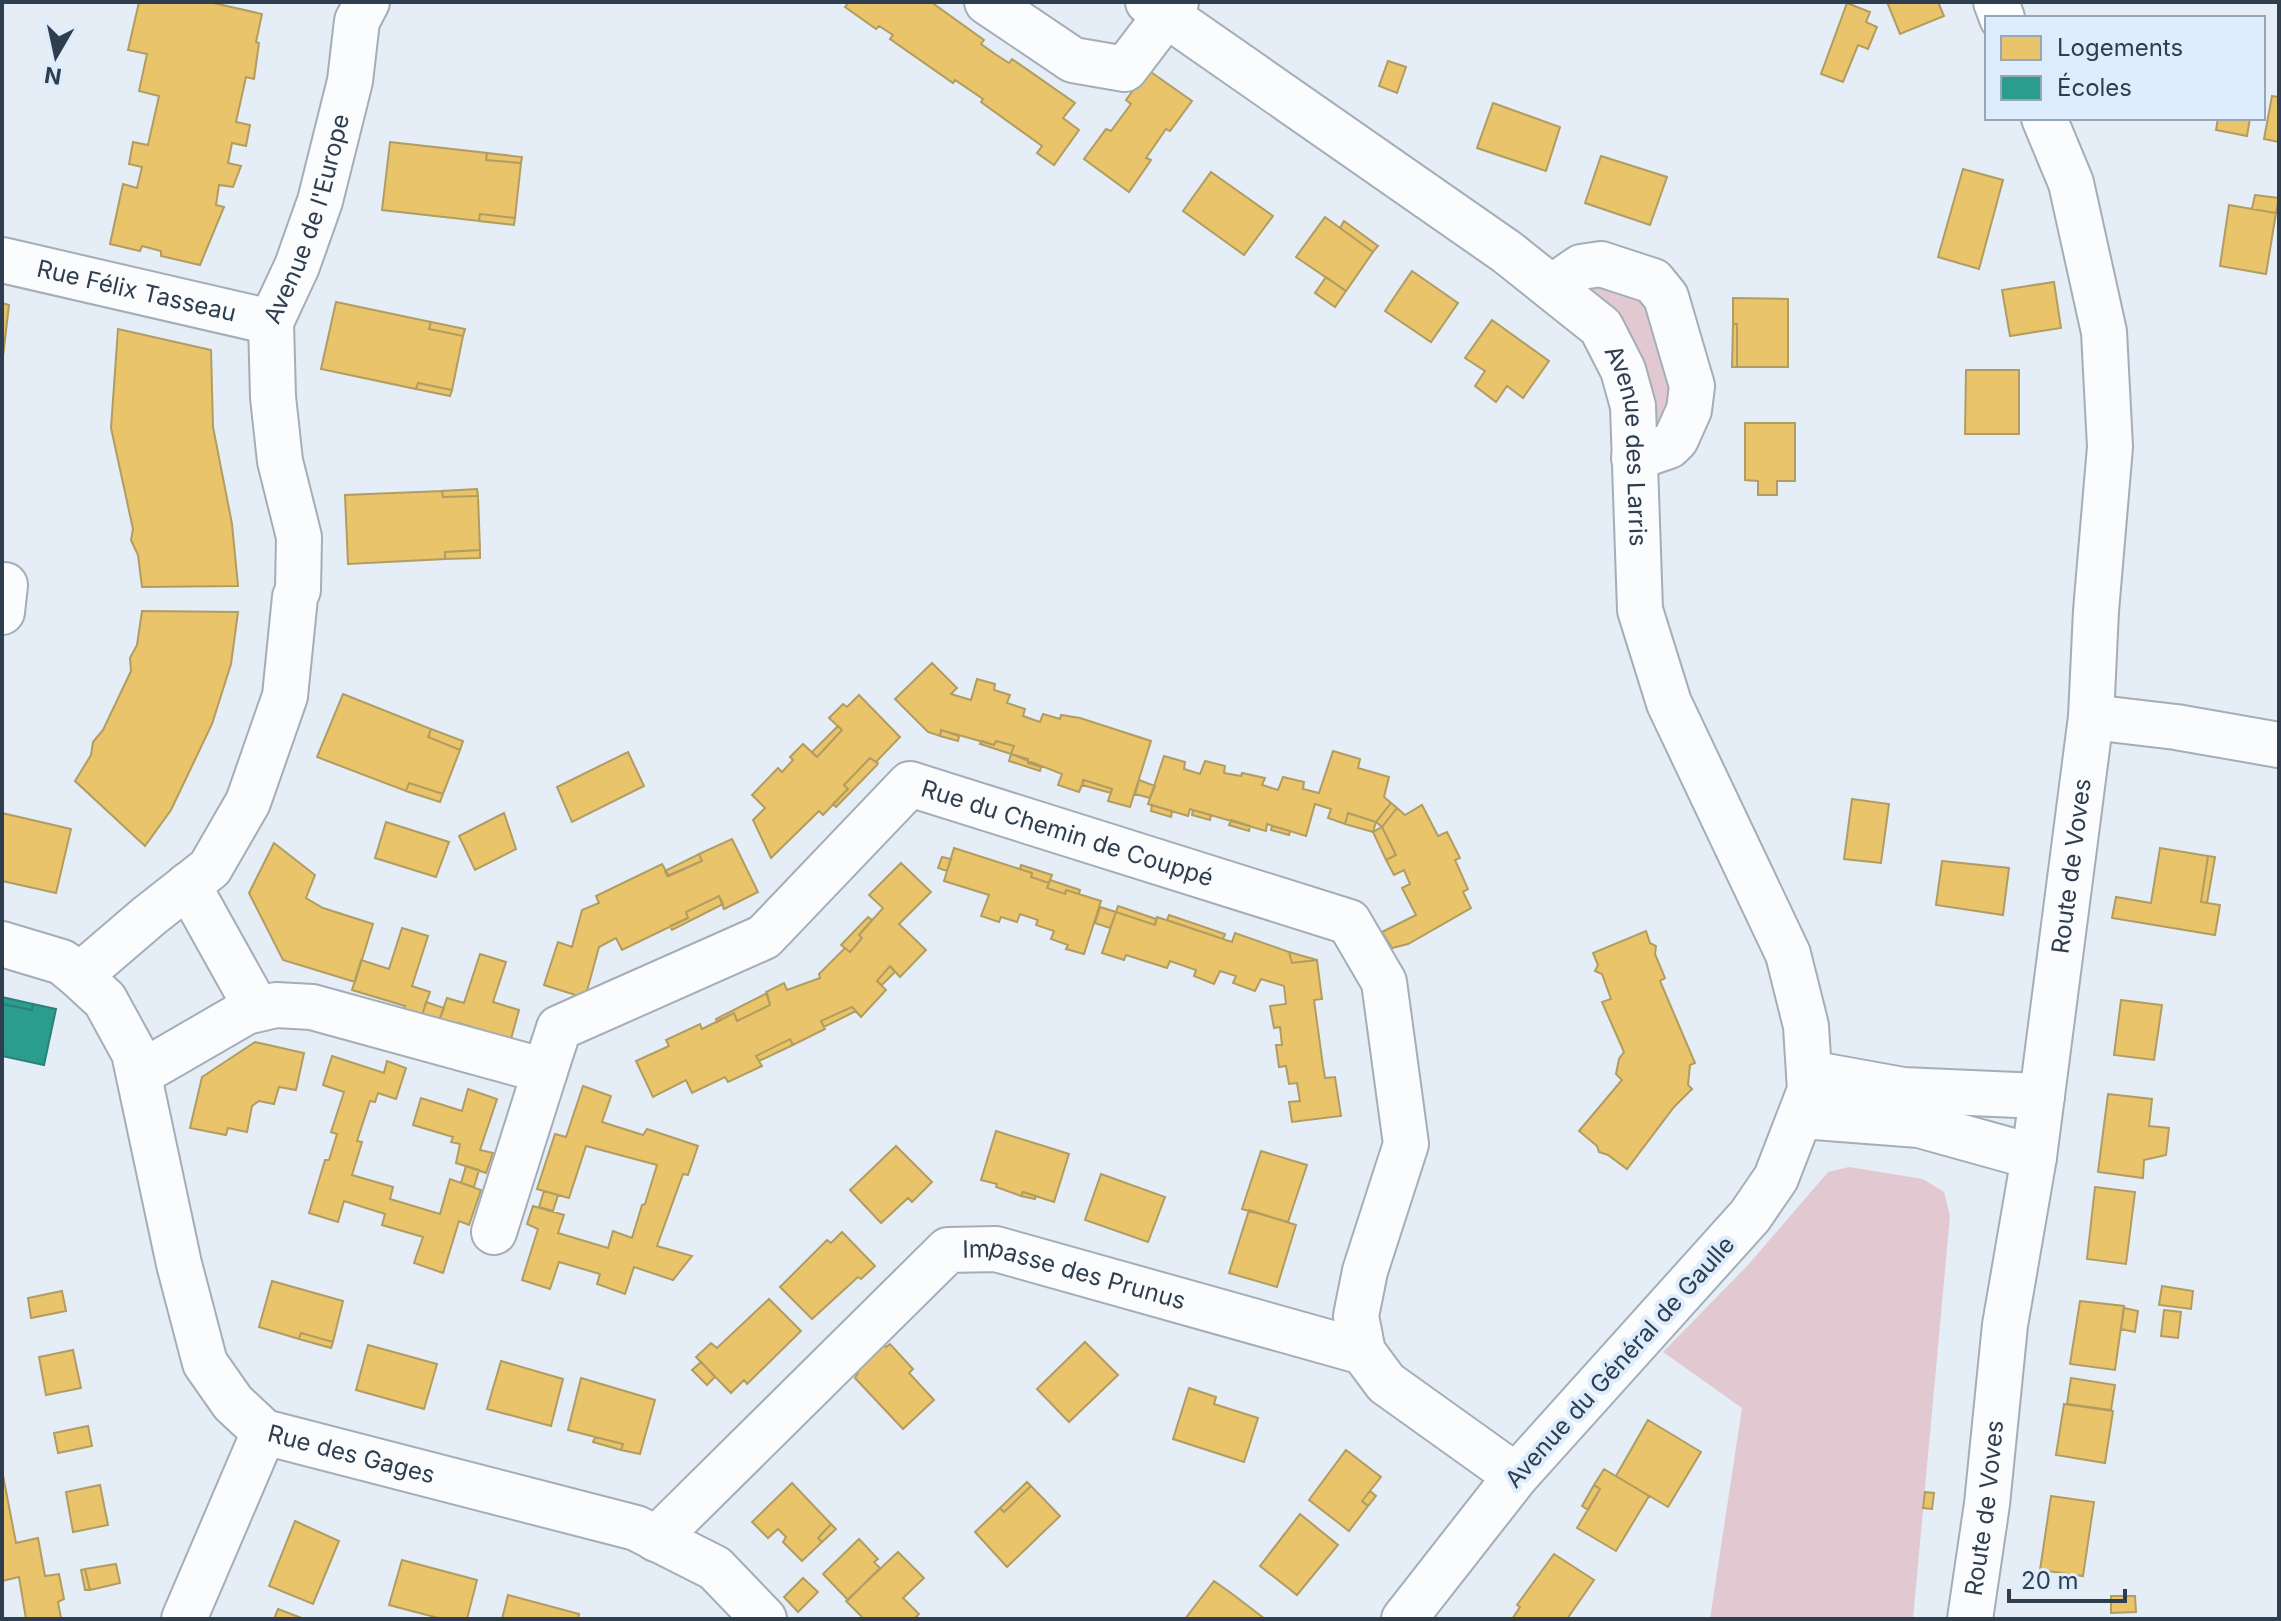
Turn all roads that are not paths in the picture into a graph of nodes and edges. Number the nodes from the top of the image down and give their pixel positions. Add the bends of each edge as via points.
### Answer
1 (366, 2) edge
2 (987, 2) edge
3 (1164, 6) edge
4 (2045, 120) edge
5 (2, 260) edge
6 (1552, 287) junction
7 (271, 322) junction
8 (1634, 458) junction
9 (2091, 717) junction
10 (2279, 745) edge
11 (188, 885) junction
12 (2, 944) edge
13 (79, 976) junction
14 (257, 1009) junction
15 (545, 1071) junction
16 (139, 1074) junction
17 (1807, 1093) junction
18 (2042, 1096) junction
19 (2034, 1157) junction
20 (494, 1232) dead end
21 (1363, 1352) junction
22 (264, 1432) junction
23 (1516, 1476) junction
24 (656, 1539) junction
25 (184, 1619) edge
26 (764, 1619) edge
27 (1404, 1619) edge
28 (1970, 1619) edge

1 - 7 street, Avenue de l'Europe via 357,21 350,81 320,201
2 - 3 street via 1073,60 1125,69
3 - 6 street, Avenue des Larris
4 - 9 street, Route de Voves via 2071,183 2104,332 2110,447
5 - 7 street, Rue Félix Tasseau
6 - 8 street, Avenue des Larris via 1601,327 1623,370 1633,406
6 - 8 street via 1581,267 1601,264 1653,281 1666,297 1692,386 1689,410 1669,446
7 - 11 street, Avenue de l'Europe via 280,461 299,537 285,696 248,802 210,868
8 - 17 street, Avenue des Larris via 1640,610 1669,703 1788,954 1806,1026
9 - 10 street
9 - 18 street, Route de Voves
11 - 13 street, Avenue de l'Europe
11 - 14 street
12 - 13 street via 62,962
13 - 16 street, Rue des Gages via 105,1000 134,1053
14 - 15 street via 312,1007
14 - 16 street
15 - 20 street
15 - 21 street, Rue du Chemin de Couppé via 559,1028 764,937 910,784 1349,922 1384,982 1406,1144 1365,1271 1356,1316
16 - 22 street, Rue des Gages via 205,1363 233,1403
17 - 18 street via 1903,1090
17 - 19 street
17 - 23 street, Avenue du Général de Gaulle via 1776,1178 1750,1216
18 - 19 street, Route de Voves
19 - 28 street, Route de Voves via 2005,1325
21 - 23 street, Rue du Chemin de Couppé via 1386,1383
21 - 24 street, Impasse des Prunus via 996,1249 948,1250
22 - 24 street, Rue des Gages via 636,1528
22 - 25 street
23 - 27 street, Avenue du Général de Gaulle
24 - 26 street, Rue des Gages via 715,1568

